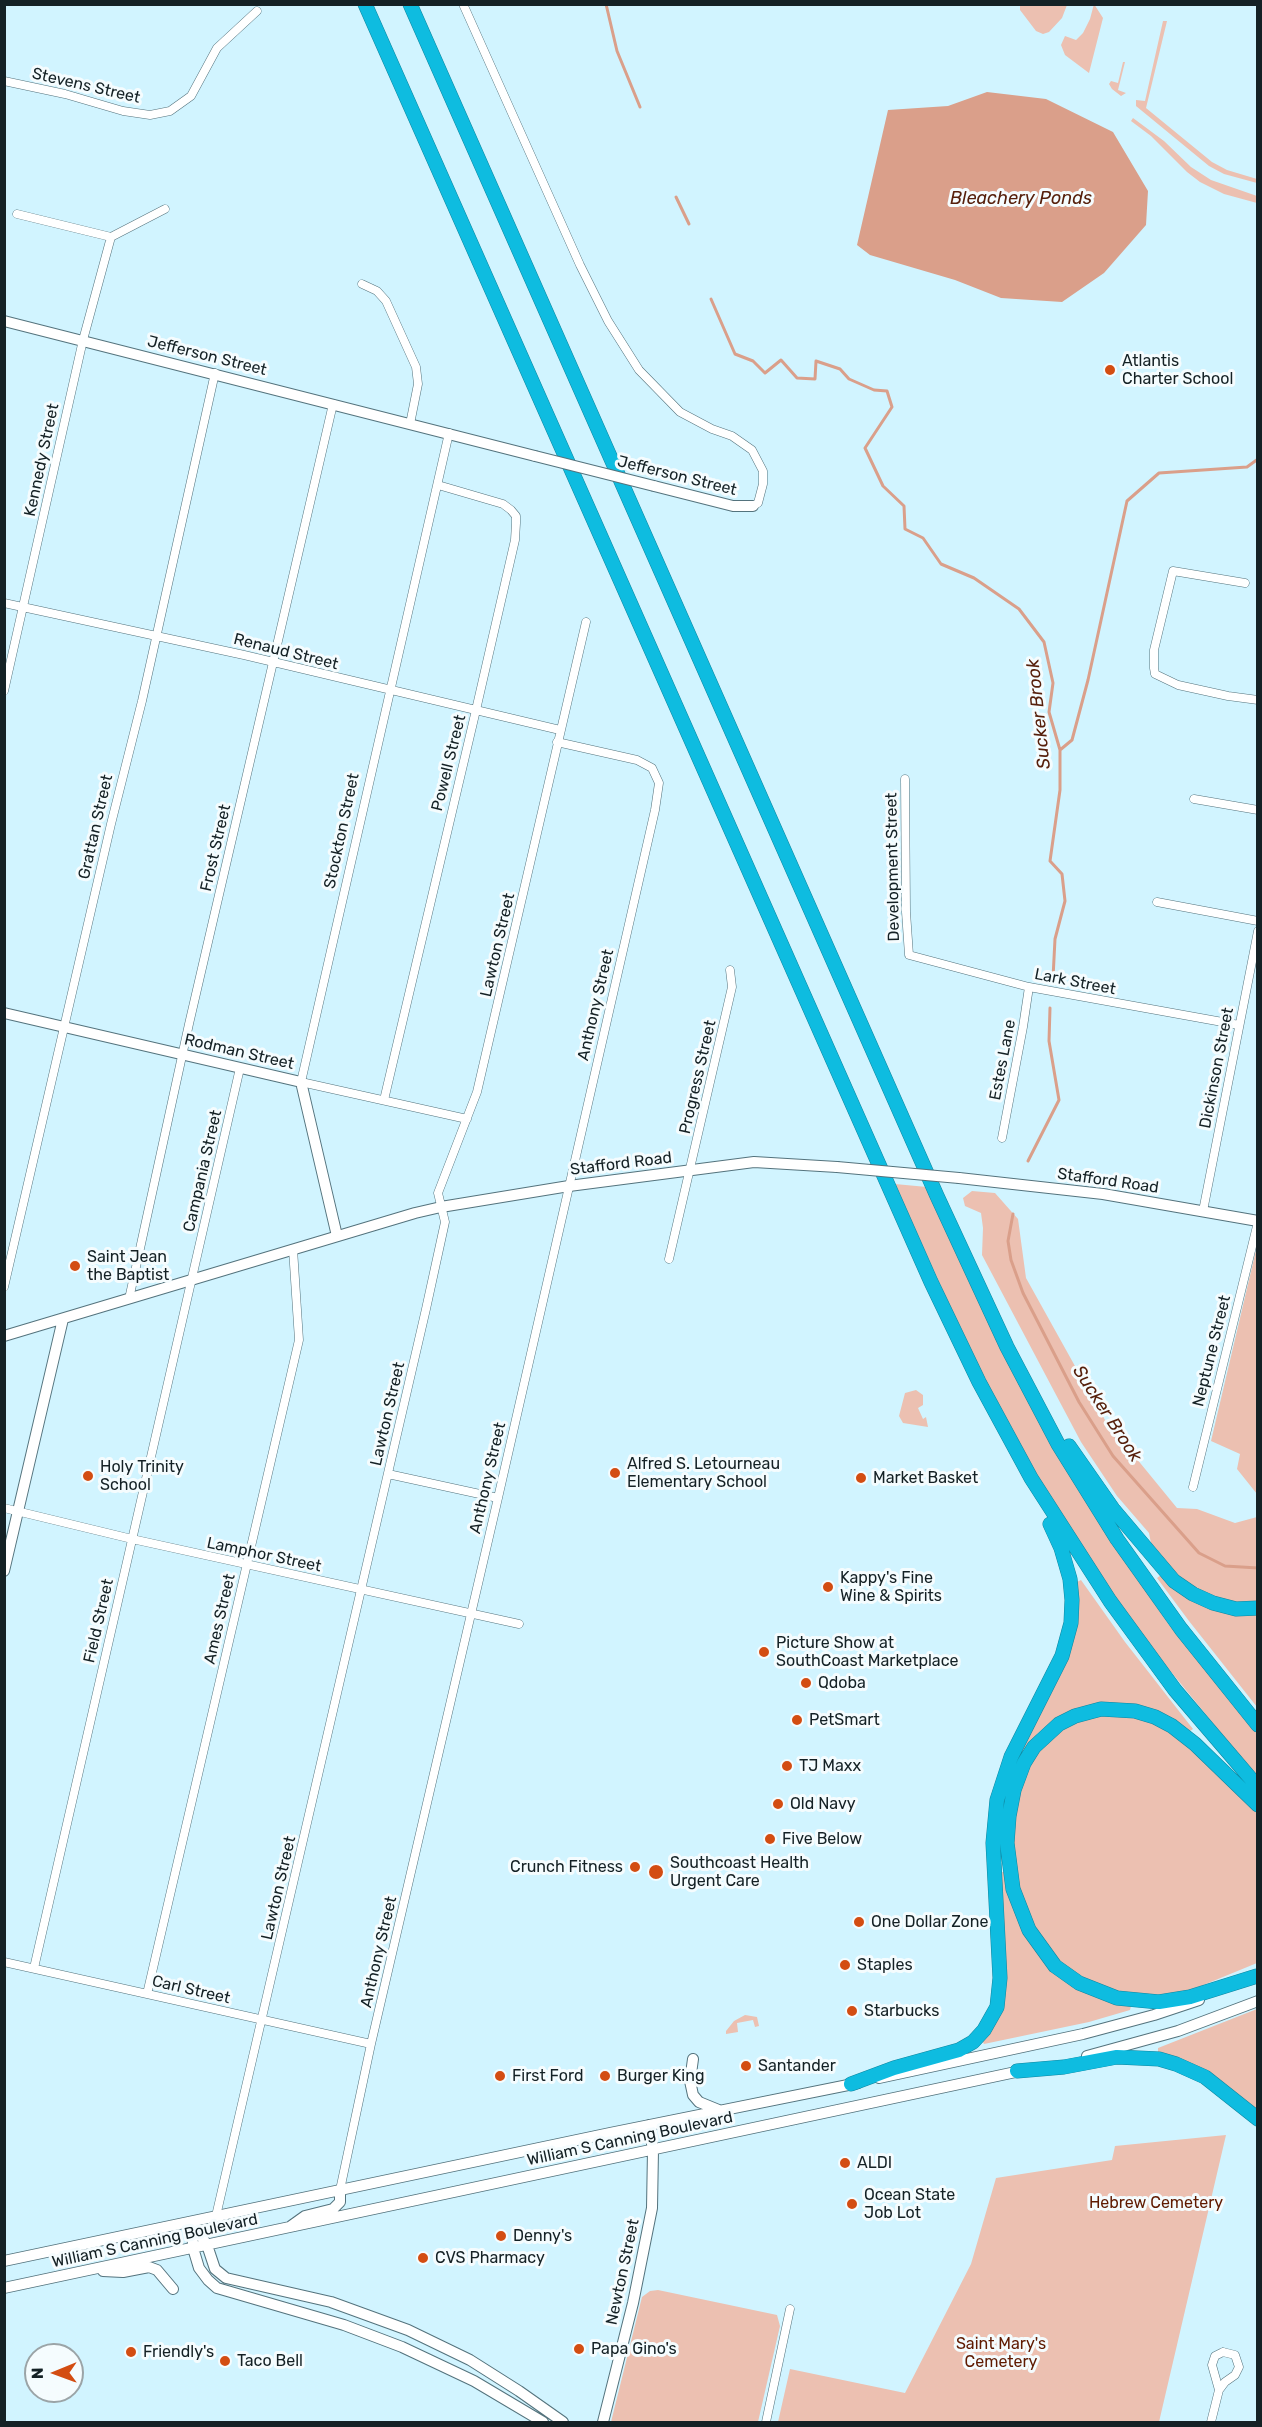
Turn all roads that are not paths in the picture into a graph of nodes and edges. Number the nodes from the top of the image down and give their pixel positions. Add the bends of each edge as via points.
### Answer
1 (366, 4) edge
2 (410, 4) edge
3 (463, 4) edge
4 (257, 11) dead end
5 (4, 81) edge
6 (165, 209) dead end
7 (17, 214) dead end
8 (111, 237) junction
9 (362, 284) dead end
10 (4, 321) edge
11 (83, 340) junction
12 (215, 373) junction
13 (333, 404) junction
14 (410, 424) junction
15 (449, 433) junction
16 (438, 485) junction
17 (753, 506) joint
18 (1245, 583) dead end
19 (4, 603) edge
20 (24, 608) junction
21 (586, 622) dead end
22 (156, 636) junction
23 (274, 663) junction
24 (4, 691) edge
25 (391, 691) junction
26 (1257, 700) edge
27 (476, 710) junction
28 (560, 730) junction
29 (557, 741) junction
30 (905, 779) dead end
31 (1194, 800) dead end
32 (1257, 810) edge
33 (1157, 902) dead end
34 (1257, 921) edge
35 (1257, 931) edge
36 (909, 955) joint
37 (730, 970) dead end
38 (1029, 987) junction
39 (4, 1013) edge
40 (1239, 1025) junction
41 (64, 1028) junction
42 (182, 1054) junction
43 (240, 1068) junction
44 (301, 1082) junction
45 (384, 1100) junction
46 (468, 1119) junction
47 (1002, 1138) dead end
48 (690, 1171) junction
49 (569, 1186) junction
50 (441, 1207) junction
51 (1203, 1211) junction
52 (1257, 1221) edge
53 (337, 1236) junction
54 (293, 1249) junction
55 (669, 1259) dead end
56 (192, 1280) junction
57 (975, 1281) junction
58 (4, 1287) edge
59 (129, 1299) junction
60 (63, 1318) junction
61 (4, 1336) edge
62 (1013, 1446) junction
63 (388, 1474) junction
64 (1193, 1487) dead end
65 (498, 1498) junction
66 (4, 1508) edge
67 (18, 1511) junction
68 (132, 1539) junction
69 (246, 1564) junction
70 (4, 1571) edge
71 (362, 1590) junction
72 (1257, 1608) edge
73 (471, 1614) junction
74 (519, 1624) dead end
75 (1257, 1725) edge
76 (1257, 1787) edge
77 (1257, 1805) edge
78 (4, 1962) edge
79 (33, 1968) junction
80 (1257, 1976) edge
81 (147, 1994) junction
82 (1257, 2001) edge
83 (263, 2020) junction
84 (371, 2044) junction
85 (693, 2059) dead end
86 (1017, 2071) junction
87 (851, 2084) junction
88 (721, 2111) junction
89 (1257, 2119) edge
90 (650, 2125) junction
91 (653, 2150) junction
92 (340, 2190) junction
93 (216, 2217) junction
94 (192, 2222) junction
95 (285, 2229) junction
96 (207, 2245) junction
97 (193, 2248) junction
98 (4, 2261) edge
99 (88, 2270) junction
100 (4, 2288) edge
101 (173, 2289) dead end
102 (307, 2296) junction
103 (789, 2309) dead end
104 (300, 2312) junction
105 (429, 2339) junction
106 (421, 2355) junction
107 (1219, 2390) junction
108 (543, 2422) edge
109 (563, 2422) edge
110 (603, 2422) edge
111 (766, 2422) edge
112 (1211, 2422) edge

1 - 62 highway via 931,1282
2 - 57 highway
3 - 17 street, Jefferson Street via 608,321 639,370 680,412 732,436 752,450 763,471 758,503
4 - 5 street, Stevens Street via 216,48 191,96 170,111 150,115 123,111
6 - 8 street
7 - 8 street
8 - 11 street, Kennedy Street
9 - 14 street via 386,301 416,368 418,384
10 - 11 main road, Jefferson Street
11 - 12 main road, Jefferson Street
11 - 20 street, Kennedy Street
12 - 13 main road, Jefferson Street
12 - 22 street, Grattan Street
13 - 14 main road, Jefferson Street
13 - 23 street, Frost Street
14 - 15 main road, Jefferson Street
15 - 16 street, Stockton Street
15 - 17 main road, Jefferson Street, bridge via 733,506
16 - 25 street, Stockton Street
16 - 27 street, Powell Street via 503,504 516,516 515,540
18 - 26 street via 1173,571 1154,650 1154,668 1156,674 1179,685
19 - 20 street, Renaud Street
20 - 22 street, Renaud Street
20 - 24 street, Kennedy Street
21 - 28 street, Lawton Street
22 - 23 street, Renaud Street
22 - 41 street, Grattan Street
23 - 25 street, Renaud Street
23 - 42 street, Frost Street
25 - 27 street, Renaud Street
25 - 44 street, Stockton Street
27 - 28 street, Renaud Street
27 - 45 street, Powell Street
28 - 29 street, Lawton Street
29 - 46 street, Lawton Street via 518,923
29 - 49 street, Anthony Street via 637,760 652,768 659,783
30 - 36 street, Development Street
31 - 32 street
33 - 34 street
35 - 40 street, Dickinson Street
36 - 38 street, Lark Street
37 - 48 street, Progress Street via 732,987
38 - 40 street, Lark Street
38 - 47 street, Estes Lane
39 - 41 main road, Rodman Street
40 - 51 street, Dickinson Street
41 - 42 main road, Rodman Street
41 - 58 street, Grattan Street
42 - 43 main road, Rodman Street
42 - 59 street, Frost Street
43 - 44 main road, Rodman Street
43 - 56 street, Campania Street
44 - 45 street, Rodman Street
44 - 53 main road, Stockton Street
45 - 46 street, Rodman Street
46 - 50 street, Lawton Street via 438,1192
48 - 49 main road, Stafford Road
48 - 51 main road, Stafford Road, bridge via 754,1162 837,1167 1103,1194
48 - 55 street, Progress Street
49 - 50 main road, Stafford Road
49 - 65 street, Anthony Street
50 - 53 main road, Stafford Road
50 - 63 street, Lawton Street via 444,1222
51 - 52 main road, Stafford Road
52 - 64 street, Neptune Street
53 - 54 main road, Stafford Road
54 - 56 main road, Stafford Road
54 - 69 street, Ames Street via 299,1340
56 - 59 main road, Stafford Road
56 - 68 street, Field Street
57 - 72 highway via 1075,1454 1157,1563 1174,1581 1203,1599 1236,1609
57 - 75 highway via 1040,1412 1096,1508 1175,1622
59 - 60 main road, Stafford Road
60 - 61 main road, Stafford Road
60 - 67 main road
62 - 76 highway via 1110,1601 1175,1690
62 - 87 highway via 1061,1548 1072,1600 1069,1634 1062,1656 1011,1757 997,1800 993,1843 1000,1978 997,2007 984,2030 959,2050
63 - 65 street
63 - 71 street, Lawton Street
65 - 73 street, Anthony Street
66 - 67 street, Lamphor Street
67 - 68 street, Lamphor Street
67 - 70 main road
68 - 69 street, Lamphor Street
68 - 79 street, Field Street
69 - 71 street, Lamphor Street
69 - 81 street, Ames Street
71 - 73 street, Lamphor Street
71 - 83 street, Lawton Street
73 - 74 street, Lamphor Street
73 - 84 street, Anthony Street
77 - 80 highway via 1188,1738 1164,1721 1125,1710 1093,1711 1059,1724 1045,1734 1029,1755 1011,1803 1007,1843 1013,1889 1029,1930 1055,1966 1079,1983 1116,1998 1159,2002 1200,1995
78 - 79 street, Carl Street
79 - 81 street, Carl Street
80 - 87 main road, William S Canning Boulevard via 1189,2004 1119,2025
81 - 83 street, Carl Street
82 - 86 main road, William S Canning Boulevard via 1160,2037
83 - 84 street, Carl Street
83 - 93 street, Lawton Street
84 - 92 street, Anthony Street
85 - 88 main road via 693,2094 699,2102
86 - 89 highway via 1117,2057 1159,2059 1205,2077
86 - 91 main road, William S Canning Boulevard
87 - 88 main road, William S Canning Boulevard
88 - 90 main road, William S Canning Boulevard
90 - 91 main road, Newton Street
90 - 92 main road, William S Canning Boulevard
91 - 95 main road, William S Canning Boulevard
91 - 110 main road, Newton Street via 652,2208
92 - 93 main road, William S Canning Boulevard
92 - 95 main road via 340,2202 333,2209 305,2216
93 - 94 main road, William S Canning Boulevard
94 - 96 main road
94 - 97 main road
94 - 98 main road, William S Canning Boulevard
95 - 96 main road, William S Canning Boulevard
96 - 97 main road, William S Canning Boulevard
96 - 102 main road via 215,2269 226,2278
97 - 99 main road, William S Canning Boulevard
97 - 104 main road via 199,2268 217,2288
99 - 100 main road, William S Canning Boulevard
99 - 101 main road via 123,2272 149,2267 157,2270
102 - 104 main road
102 - 105 main road via 370,2315
103 - 111 street
104 - 106 main road
105 - 106 main road
105 - 109 main road via 487,2370
106 - 108 main road
107 - 107 street via 1239,2367 1238,2358 1231,2352 1219,2353 1213,2360
107 - 112 street

